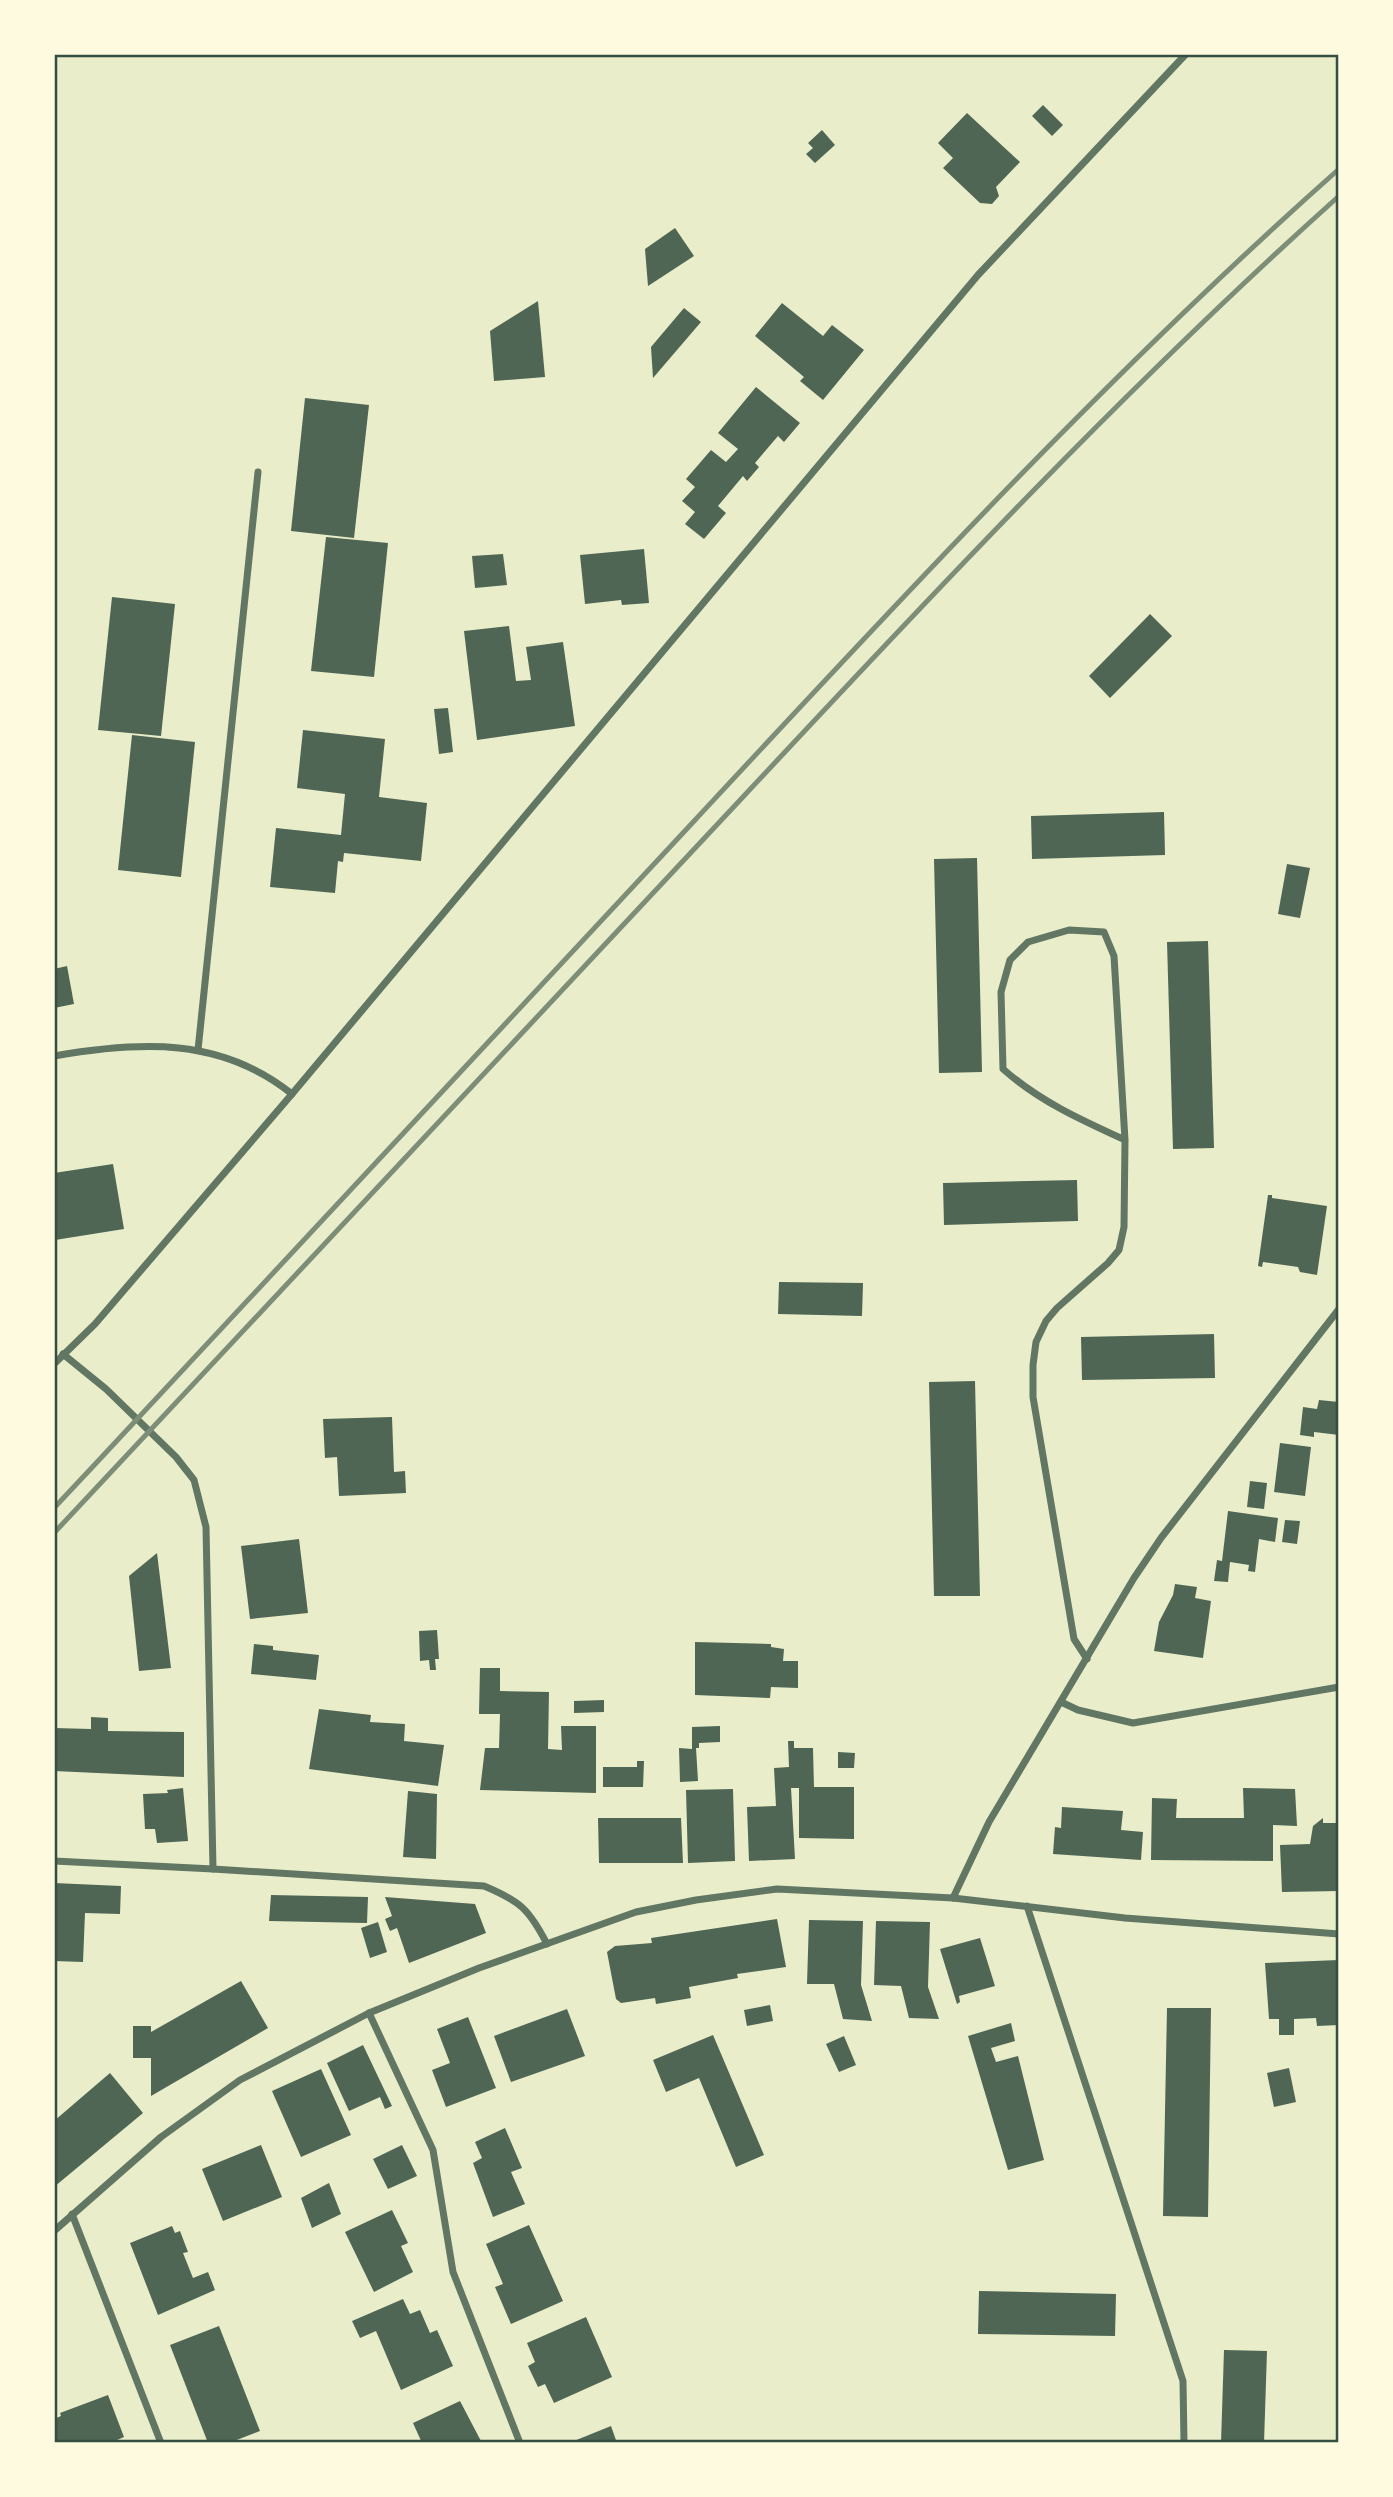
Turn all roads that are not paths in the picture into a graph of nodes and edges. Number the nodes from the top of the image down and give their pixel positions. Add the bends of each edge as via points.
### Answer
1 (1186, 54) edge
2 (258, 472) dead end
3 (198, 1050) junction
4 (54, 1056) edge
5 (292, 1094) junction
6 (1125, 1140) junction
7 (1339, 1309) edge
8 (64, 1353) junction
9 (54, 1364) edge
10 (1087, 1659) junction
11 (1339, 1687) edge
12 (1062, 1702) junction
13 (54, 1861) edge
14 (213, 1868) junction
15 (953, 1898) junction
16 (1027, 1906) junction
17 (1339, 1934) edge
18 (547, 1944) junction
19 (369, 2013) junction
20 (72, 2214) junction
21 (54, 2231) edge
22 (161, 2443) edge
23 (520, 2443) edge
24 (1184, 2443) edge

1 - 5 street via 978,275
2 - 3 street
3 - 4 street via 151,1045
3 - 5 street via 250,1067
5 - 8 street via 95,1324
6 - 6 street via 1114,956 1104,932 1069,930 1028,943 1010,960 1001,992 1003,1069 1060,1110
6 - 10 street via 1124,1227 1119,1250 1046,1321 1032,1366 1033,1396 1074,1639
7 - 10 street via 1161,1538
8 - 9 street
8 - 14 street via 106,1389 194,1480 206,1527
10 - 12 street
11 - 12 street via 1133,1723
12 - 15 street via 989,1822
13 - 14 street
14 - 18 street via 484,1886 515,1899
15 - 16 street
15 - 18 street via 777,1889 636,1912
16 - 17 street
16 - 24 street via 1183,2381
18 - 19 street
19 - 20 street via 240,2080 160,2137
19 - 23 street via 433,2150 453,2272
20 - 21 street
20 - 22 street

